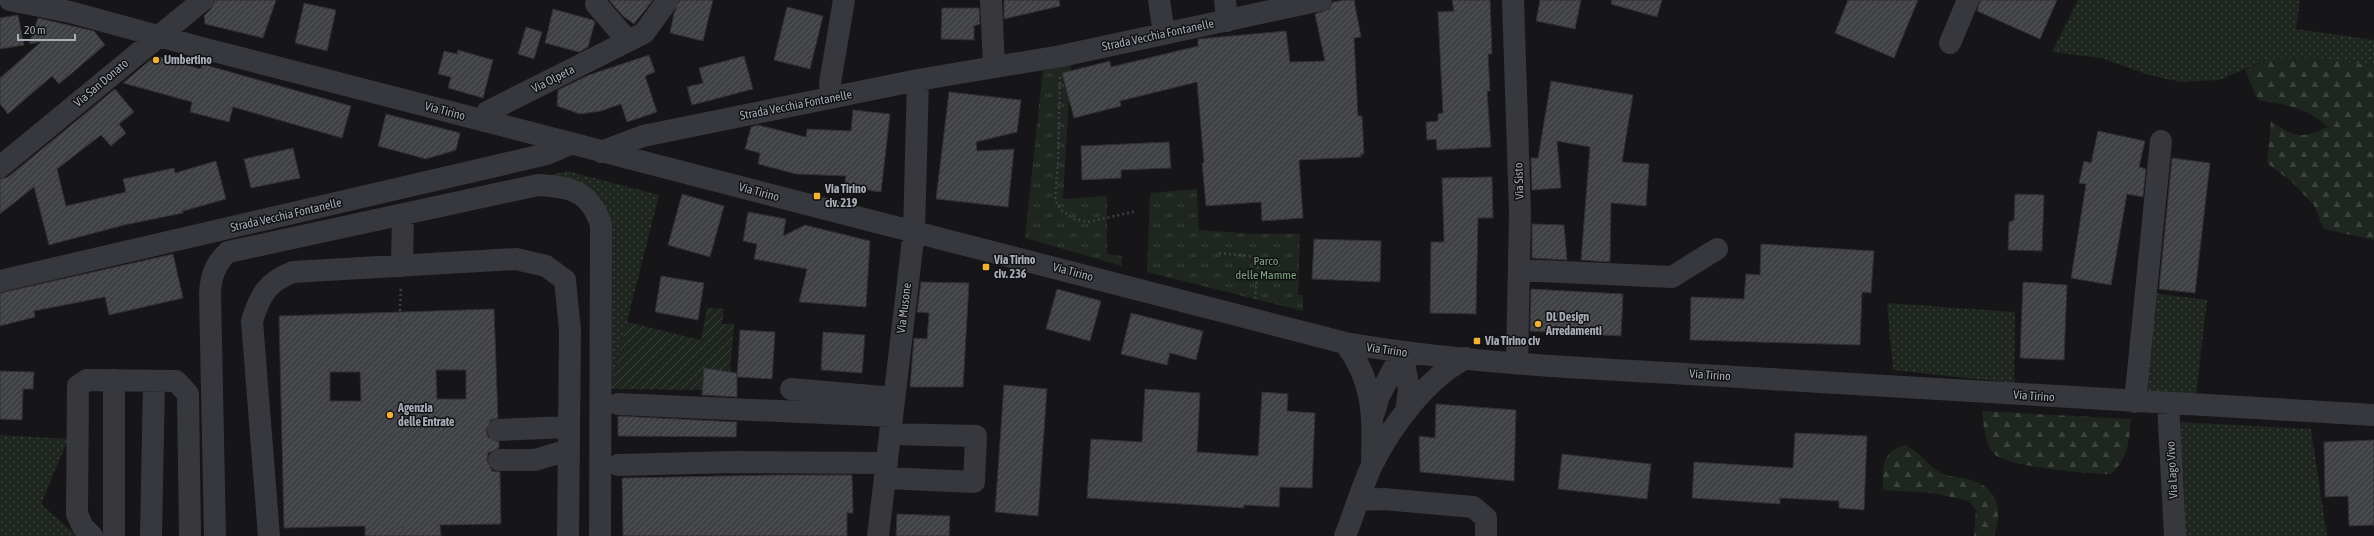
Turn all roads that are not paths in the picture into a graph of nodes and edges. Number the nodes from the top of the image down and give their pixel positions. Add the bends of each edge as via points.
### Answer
1 (10, 0) edge
2 (204, 0) edge
3 (668, 0) edge
4 (844, 0) edge
5 (992, 0) edge
6 (1159, 0) edge
7 (1321, 0) edge
8 (1513, 0) edge
9 (1968, 0) edge
10 (596, 4) dead end
11 (1226, 10) edge
12 (1164, 34) junction
13 (157, 36) junction
14 (628, 40) junction
15 (1950, 43) dead end
16 (994, 67) junction
17 (918, 80) junction
18 (832, 98) junction
19 (484, 121) junction
20 (2161, 141) dead end
21 (570, 144) junction
22 (601, 152) junction
23 (0, 167) edge
24 (403, 214) junction
25 (914, 231) junction
26 (1717, 249) dead end
27 (402, 266) junction
28 (1519, 274) junction
29 (0, 281) edge
30 (1674, 291) dead end
31 (1345, 343) junction
32 (1402, 353) junction
33 (1466, 358) junction
34 (1517, 363) junction
35 (114, 380) junction
36 (154, 381) junction
37 (791, 389) dead end
38 (2135, 402) junction
39 (618, 404) dead end
40 (2168, 404) junction
41 (1406, 412) junction
42 (2374, 415) edge
43 (892, 416) junction
44 (1373, 416) junction
45 (568, 427) junction
46 (498, 430) dead end
47 (568, 450) junction
48 (499, 460) dead end
49 (618, 465) dead end
50 (1372, 465) junction
51 (886, 470) junction
52 (1360, 500) junction
53 (608, 534) edge
54 (92, 536) edge
55 (114, 536) edge
56 (151, 536) edge
57 (190, 536) edge
58 (215, 536) edge
59 (269, 536) edge
60 (568, 536) edge
61 (878, 536) edge
62 (1345, 536) edge
63 (1486, 536) edge
64 (2175, 536) edge

1 - 13 street, Via Tirino via 70,12
2 - 13 street, Via San Donato
3 - 14 street, Via Olpeta via 644,33
4 - 18 street via 830,83
5 - 16 street
6 - 12 street
7 - 11 street, Strada Vecchia Fontanelle
8 - 28 street, Via Sisto via 1520,213
9 - 15 street
10 - 14 street
11 - 12 street, Strada Vecchia Fontanelle
12 - 16 street, Strada Vecchia Fontanelle
13 - 19 street, Via Tirino
13 - 23 street, Via San Donato
14 - 19 street, Via Olpeta via 487,112
16 - 17 street, Strada Vecchia Fontanelle
17 - 18 street, Strada Vecchia Fontanelle
17 - 25 street, Via Musone
18 - 22 street, Strada Vecchia Fontanelle via 643,136
19 - 21 street, Via Tirino
20 - 38 street
21 - 22 street, Via Tirino
21 - 29 street, Strada Vecchia Fontanelle via 547,154
22 - 25 street, Via Tirino
24 - 27 street
24 - 53 street via 538,185 561,187 584,196 595,208 601,225
24 - 58 street via 228,252 216,265 211,277 210,293
25 - 31 street, Via Tirino
25 - 43 street, Via Musone
26 - 28 street via 1672,277
27 - 45 street via 516,259 546,266 565,280 570,331
27 - 59 street via 293,272 269,285 259,299 252,321
28 - 30 street
28 - 34 street, Via Sisto
31 - 32 street, Via Tirino
31 - 44 street via 1365,377 1371,396
32 - 33 street, Via Tirino
32 - 41 street via 1409,389
32 - 44 street via 1379,396
33 - 34 street, Via Tirino
33 - 41 street via 1442,372
34 - 38 street, Via Tirino
35 - 36 street
35 - 54 street via 87,380 78,386 77,514 83,527
35 - 55 street
36 - 56 street
36 - 57 street via 176,381 188,394
37 - 43 street
38 - 40 street, Via Tirino
39 - 43 street
40 - 42 street, Via Tirino
40 - 64 street, Via Lago Vivo
41 - 50 street
43 - 51 street, Via Musone
43 - 51 street via 976,436 974,482
44 - 50 street
45 - 46 street
45 - 47 street
47 - 48 street via 535,460
47 - 60 street
49 - 51 street via 735,462
50 - 52 street
51 - 61 street, Via Musone
52 - 62 street
52 - 63 street via 1383,499 1473,507 1486,518

